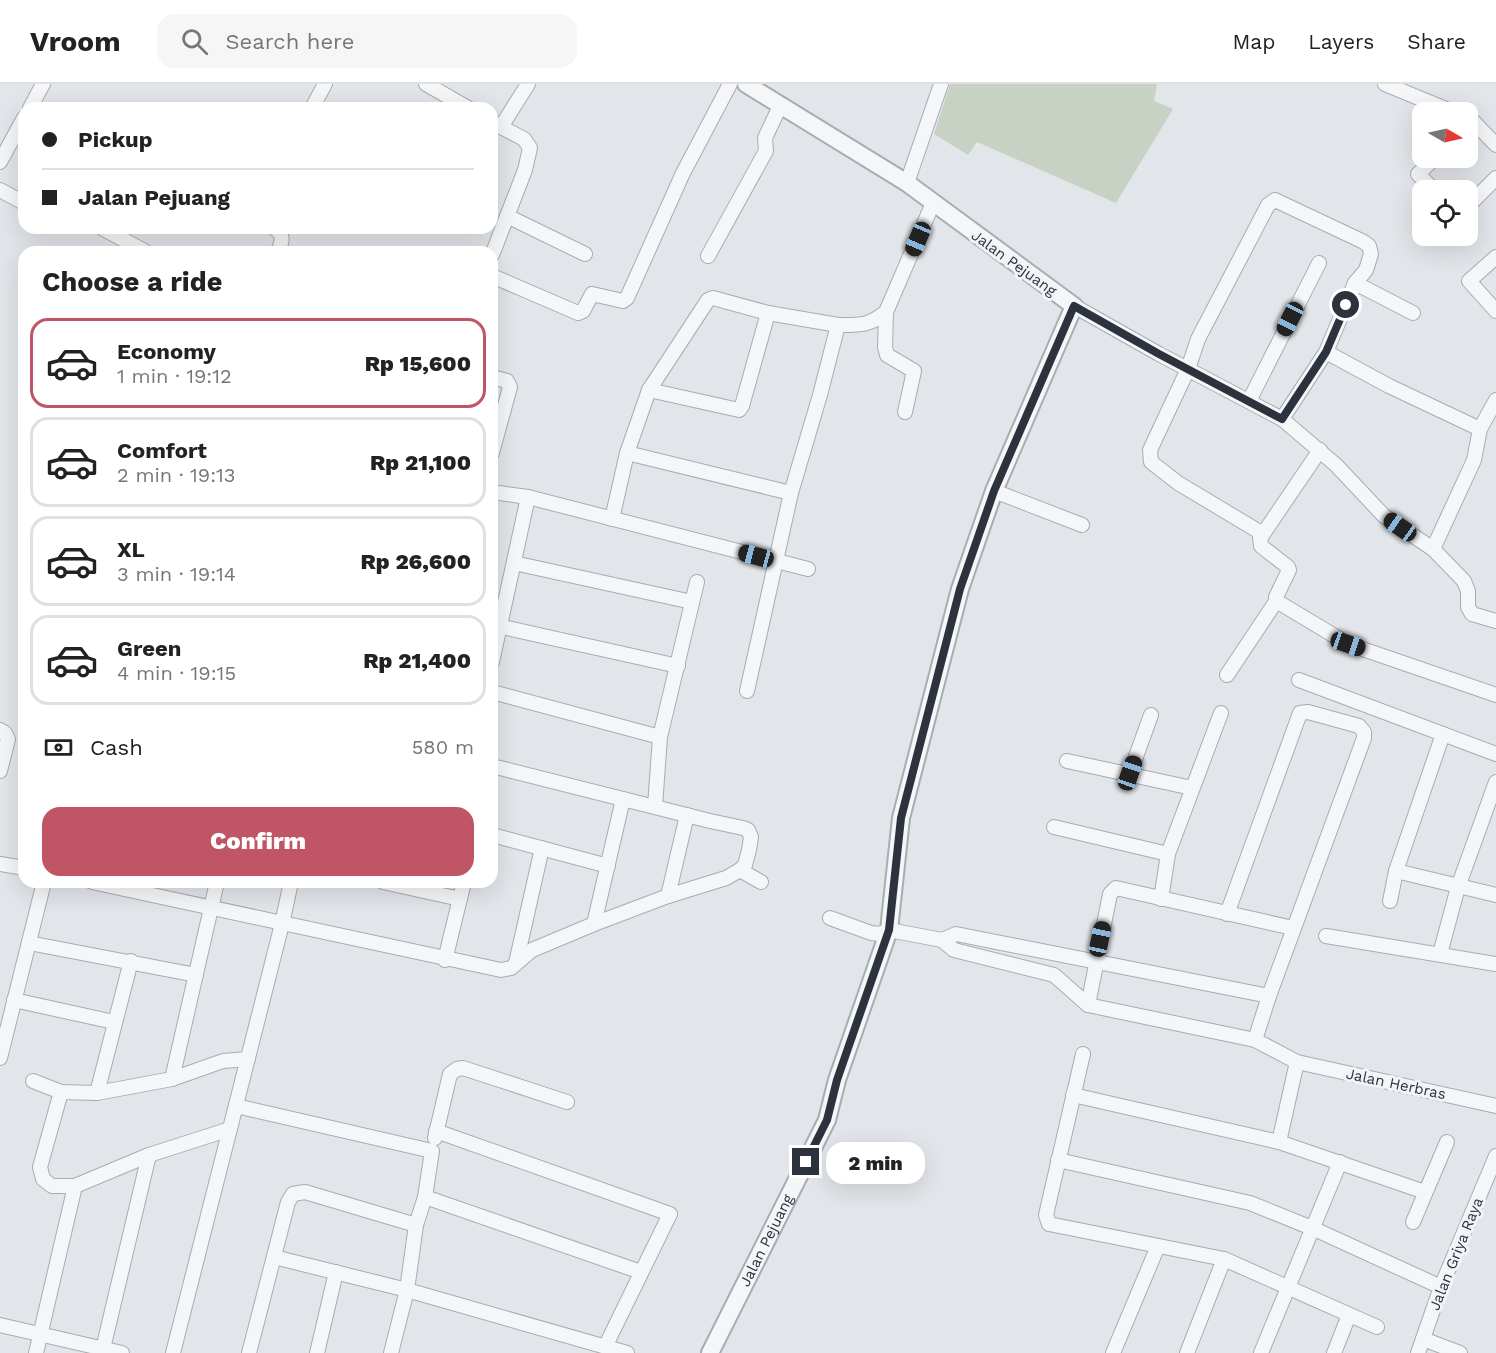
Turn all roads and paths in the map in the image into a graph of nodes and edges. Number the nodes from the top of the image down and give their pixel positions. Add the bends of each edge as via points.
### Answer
1 (43, 84) edge
2 (325, 84) edge
3 (426, 84) edge
4 (528, 84) edge
5 (730, 84) edge
6 (746, 84) edge
7 (941, 84) edge
8 (1385, 84) edge
9 (33, 102) edge
10 (315, 102) edge
11 (458, 102) edge
12 (1429, 102) edge
13 (780, 106) junction
14 (498, 123) edge
15 (498, 125) edge
16 (18, 129) edge
17 (1478, 129) edge
18 (1496, 145) edge
19 (0, 162) edge
20 (1424, 168) edge
21 (1496, 178) edge
22 (1424, 180) edge
23 (907, 183) junction
24 (0, 190) edge
25 (1478, 196) edge
26 (18, 200) edge
27 (933, 203) junction
28 (507, 216) junction
29 (113, 234) edge
30 (135, 246) edge
31 (495, 246) edge
32 (585, 254) dead end
33 (708, 256) dead end
34 (1496, 257) edge
35 (1318, 262) dead end
36 (498, 279) edge
37 (1355, 283) junction
38 (1074, 306) junction
39 (886, 312) junction
40 (1496, 312) edge
41 (768, 313) junction
42 (1413, 313) dead end
43 (838, 325) junction
44 (1326, 352) junction
45 (1188, 369) junction
46 (498, 379) edge
47 (649, 390) junction
48 (1496, 400) edge
49 (1250, 401) junction
50 (905, 412) dead end
51 (1282, 419) junction
52 (1480, 429) junction
53 (498, 430) edge
54 (1320, 450) junction
55 (627, 453) junction
56 (994, 491) junction
57 (498, 493) edge
58 (791, 493) junction
59 (528, 498) junction
60 (612, 519) junction
61 (1082, 525) dead end
62 (1263, 534) junction
63 (1432, 549) junction
64 (777, 562) junction
65 (514, 563) junction
66 (808, 569) dead end
67 (697, 582) dead end
68 (1277, 600) junction
69 (692, 602) junction
70 (1496, 621) edge
71 (498, 626) joint
72 (678, 666) junction
73 (1227, 675) dead end
74 (1299, 680) dead end
75 (747, 691) dead end
76 (498, 694) edge
77 (1496, 695) edge
78 (1221, 713) dead end
79 (1150, 715) dead end
80 (0, 730) edge
81 (1443, 734) junction
82 (660, 737) junction
83 (1496, 754) edge
84 (1067, 761) dead end
85 (498, 768) edge
86 (0, 771) edge
87 (1130, 773) junction
88 (1496, 782) edge
89 (1192, 788) junction
90 (623, 799) junction
91 (655, 806) junction
92 (687, 816) junction
93 (1054, 826) dead end
94 (498, 837) edge
95 (542, 848) junction
96 (1168, 854) junction
97 (0, 864) edge
98 (608, 866) junction
99 (18, 867) edge
100 (740, 870) junction
101 (1396, 871) junction
102 (761, 882) dead end
103 (1458, 887) junction
104 (43, 888) edge
105 (118, 888) edge
106 (215, 888) edge
107 (290, 888) edge
108 (410, 888) edge
109 (463, 888) edge
110 (1496, 895) edge
111 (668, 896) junction
112 (460, 899) junction
113 (1161, 899) junction
114 (1390, 901) dead end
115 (210, 909) junction
116 (1227, 914) junction
117 (830, 918) dead end
118 (282, 924) junction
119 (594, 924) junction
120 (1293, 928) junction
121 (889, 930) junction
122 (1326, 936) dead end
123 (942, 940) junction
124 (29, 943) junction
125 (1440, 954) junction
126 (1058, 955) junction
127 (445, 960) junction
128 (131, 961) junction
129 (1096, 961) junction
130 (516, 963) junction
131 (1496, 964) edge
132 (196, 975) junction
133 (1054, 975) junction
134 (1269, 996) junction
135 (14, 1000) junction
136 (1088, 1005) junction
137 (114, 1022) junction
138 (1256, 1040) junction
139 (1083, 1054) dead end
140 (0, 1058) edge
141 (248, 1059) junction
142 (1297, 1062) junction
143 (172, 1079) junction
144 (33, 1081) dead end
145 (61, 1092) junction
146 (97, 1093) junction
147 (1073, 1095) junction
148 (567, 1102) dead end
149 (236, 1106) junction
150 (1496, 1106) edge
151 (230, 1129) junction
152 (436, 1131) junction
153 (1279, 1142) junction
154 (1447, 1142) dead end
155 (432, 1151) junction
156 (149, 1155) junction
157 (1496, 1155) edge
158 (1058, 1160) junction
159 (1340, 1162) junction
160 (75, 1186) junction
161 (1425, 1192) junction
162 (425, 1197) junction
163 (1413, 1222) dead end
164 (416, 1225) junction
165 (1312, 1228) junction
166 (1158, 1246) junction
167 (274, 1257) junction
168 (1224, 1259) junction
169 (336, 1272) junction
170 (641, 1272) junction
171 (1288, 1286) junction
172 (1441, 1287) junction
173 (407, 1290) junction
174 (1349, 1315) junction
175 (0, 1325) edge
176 (1377, 1327) dead end
177 (41, 1333) junction
178 (1424, 1339) junction
179 (605, 1347) junction
180 (102, 1351) edge
181 (36, 1353) edge
182 (122, 1353) edge
183 (173, 1353) edge
184 (249, 1353) edge
185 (317, 1353) edge
186 (391, 1353) edge
187 (627, 1353) edge
188 (710, 1353) edge
189 (1113, 1353) edge
190 (1187, 1353) edge
191 (1262, 1353) edge
192 (1334, 1353) edge
193 (1418, 1353) edge
194 (1460, 1353) edge

1 - 9 street
2 - 10 street
3 - 11 street
4 - 14 street
5 - 36 street via 683,173 627,298 623,301 592,294 578,313
6 - 13 street, Jalan Pejuang
7 - 23 street
8 - 12 street
13 - 23 street, Jalan Pejuang
13 - 33 street via 765,138 765,151
15 - 28 street via 524,139 530,148
16 - 19 street
17 - 18 street
20 - 22 street via 1418,174
21 - 25 street
23 - 27 street, Jalan Pejuang
24 - 26 street
27 - 38 street, Jalan Pejuang
27 - 39 street
28 - 31 street
28 - 32 street
29 - 30 street
34 - 40 street via 1469,281
35 - 49 street
37 - 42 street
37 - 44 street
37 - 45 street via 1369,262 1371,251 1367,244 1271,201 1198,339
38 - 45 street
38 - 56 street, Jalan Pejuang
39 - 43 street via 867,324
39 - 50 street via 886,355 914,371
41 - 43 street
41 - 47 street via 713,298 708,300
41 - 47 street via 739,410
43 - 58 street
44 - 51 street
44 - 52 street
45 - 49 street
45 - 62 street via 1150,450 1151,462 1178,483
46 - 53 street via 510,384
47 - 55 street
48 - 52 street
49 - 51 street
51 - 54 street
52 - 63 street via 1474,460
54 - 62 street
54 - 63 street via 1384,516
55 - 58 street
55 - 60 street
56 - 61 street
56 - 121 street, Jalan Pejuang via 960,589 901,818
57 - 59 street
58 - 64 street
59 - 60 street
59 - 65 street
60 - 64 street
62 - 68 street via 1261,546 1289,570
63 - 70 street via 1466,583 1472,614
64 - 66 street
64 - 75 street
65 - 69 street
65 - 71 street
67 - 69 street
68 - 73 street
68 - 77 street via 1348,644
69 - 72 street
71 - 72 street
72 - 82 street
74 - 81 street
76 - 82 street
78 - 89 street
79 - 87 street
80 - 86 street via 8,739
81 - 83 street
81 - 101 street
82 - 91 street
84 - 87 street
85 - 90 street
87 - 89 street
88 - 103 street
89 - 96 street
90 - 91 street
90 - 98 street
91 - 92 street
92 - 100 street via 748,830 749,850
92 - 111 street
93 - 96 street
94 - 95 street
95 - 98 street
95 - 130 street
96 - 113 street
97 - 99 street
98 - 119 street
100 - 102 street
100 - 111 street
101 - 103 street
101 - 114 street
103 - 110 street
103 - 125 street
104 - 124 street
105 - 115 street
106 - 115 street
107 - 118 street
108 - 112 street
109 - 112 street
111 - 119 street
112 - 127 street
113 - 116 street
113 - 129 street via 1120,888 1113,891
115 - 118 street
115 - 132 street
116 - 120 street
116 - 120 street via 1298,717 1308,712 1359,726 1364,738
117 - 121 street via 871,933
118 - 127 street
118 - 141 street
119 - 130 street via 532,950
120 - 134 street
121 - 123 street
121 - 188 street, Jalan Pejuang via 827,1120
122 - 125 street
123 - 126 street via 956,934
123 - 133 street via 954,950
124 - 128 street
124 - 135 street
125 - 131 street
126 - 129 street
126 - 133 street
127 - 130 street via 494,970 505,970
128 - 132 street
128 - 137 street
129 - 134 street
129 - 136 street
132 - 143 street
133 - 136 street
134 - 138 street
135 - 137 street
135 - 140 street
136 - 138 street, Jalan Herbras
137 - 146 street
138 - 142 street, Jalan Herbras
139 - 147 street
141 - 143 street via 224,1060
141 - 149 street
142 - 150 street, Jalan Herbras
142 - 153 street
143 - 146 street
144 - 145 street
145 - 146 street
145 - 160 street via 40,1167 43,1179 52,1186
147 - 153 street
147 - 158 street
148 - 152 street via 457,1069 450,1074
149 - 151 street
149 - 155 street
151 - 156 street
151 - 183 street
152 - 155 street
152 - 170 street via 670,1214
153 - 159 street
154 - 161 street
155 - 162 street
156 - 160 street
156 - 180 street
157 - 172 street, Jalan Griya Raya
158 - 165 street via 1250,1203
158 - 166 street via 1046,1215 1049,1224
159 - 161 street
159 - 165 street
160 - 177 street
161 - 163 street
162 - 164 street
162 - 170 street
164 - 167 street via 298,1192 288,1202
164 - 173 street
165 - 171 street
165 - 172 street
166 - 168 street
166 - 189 street
167 - 169 street
167 - 184 street
168 - 171 street
168 - 190 street
169 - 173 street
169 - 185 street
170 - 179 street
171 - 174 street
171 - 191 street
172 - 178 street, Jalan Griya Raya
173 - 179 street
173 - 186 street
174 - 176 street
174 - 192 street
175 - 177 street
177 - 180 street
177 - 181 street
178 - 193 street, Jalan Griya Raya
178 - 194 street
179 - 187 street
180 - 182 street

